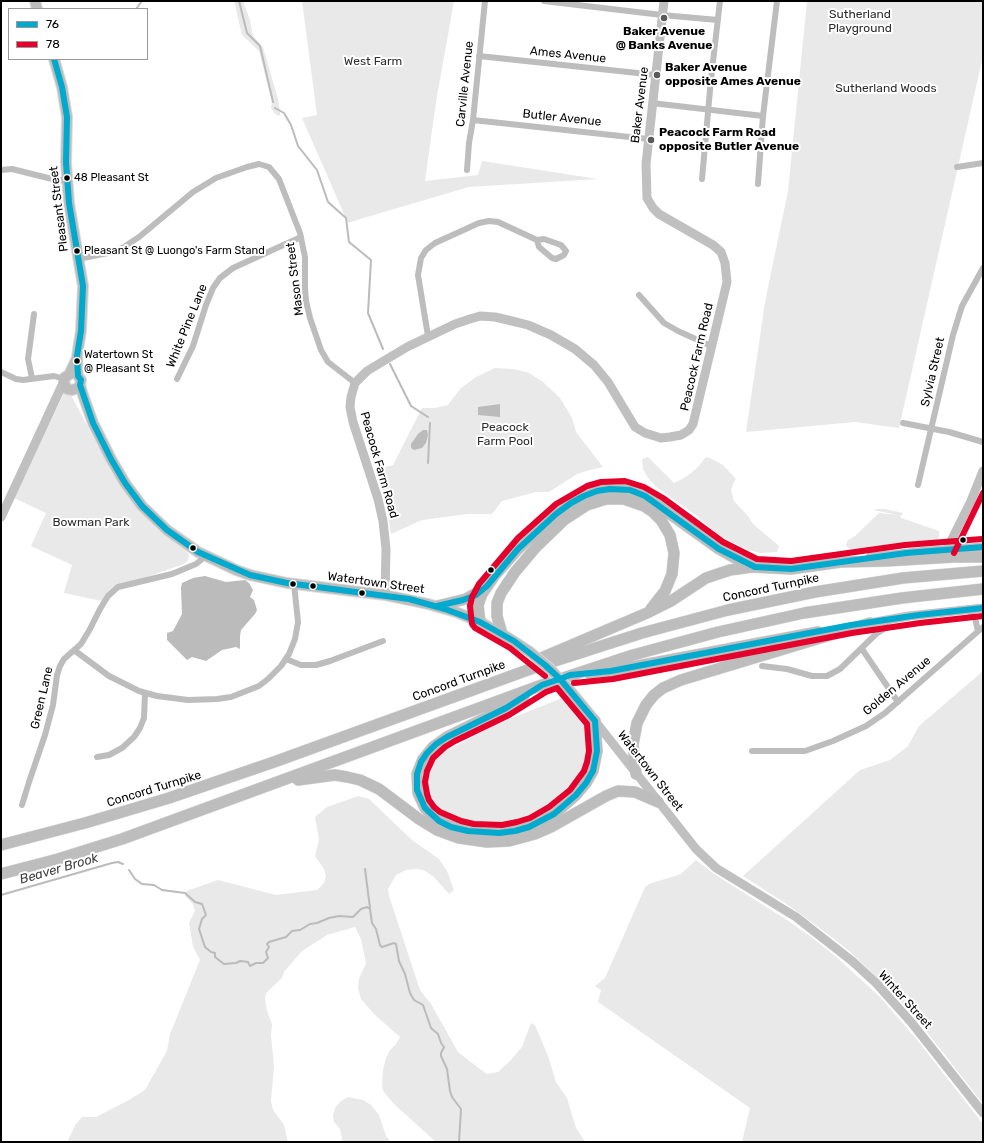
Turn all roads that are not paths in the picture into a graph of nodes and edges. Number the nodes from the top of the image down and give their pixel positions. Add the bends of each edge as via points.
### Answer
1 (485, 1) edge
2 (544, 1) edge
3 (664, 1) edge
4 (720, 1) edge
5 (776, 1) edge
6 (662, 15) junction
7 (718, 20) junction
8 (479, 56) junction
9 (54, 60) edge
10 (656, 75) junction
11 (652, 103) junction
12 (708, 110) junction
13 (763, 116) junction
14 (473, 120) junction
15 (648, 139) junction
16 (983, 163) edge
17 (646, 164) joint
18 (957, 167) dead end
19 (1, 170) edge
20 (467, 170) dead end
21 (702, 179) dead end
22 (67, 181) junction
23 (758, 184) dead end
24 (301, 237) junction
25 (537, 240) junction
26 (78, 259) junction
27 (983, 268) edge
28 (639, 295) dead end
29 (34, 314) dead end
30 (428, 336) junction
31 (711, 346) junction
32 (1, 372) edge
33 (32, 378) junction
34 (177, 379) dead end
35 (69, 383) junction
36 (355, 383) junction
37 (903, 423) dead end
38 (931, 428) junction
39 (983, 442) edge
40 (983, 471) edge
41 (918, 485) dead end
42 (1, 517) edge
43 (983, 547) edge
44 (947, 549) junction
45 (206, 556) junction
46 (983, 557) edge
47 (841, 562) junction
48 (755, 567) junction
49 (983, 570) edge
50 (294, 584) junction
51 (487, 586) junction
52 (983, 589) edge
53 (385, 595) junction
54 (437, 606) junction
55 (983, 608) edge
56 (966, 610) junction
57 (648, 613) junction
58 (480, 622) junction
59 (870, 623) junction
60 (888, 627) dead end
61 (981, 629) edge
62 (502, 634) junction
63 (383, 642) dead end
64 (862, 649) junction
65 (74, 650) junction
66 (286, 659) junction
67 (762, 666) dead end
68 (570, 675) junction
69 (507, 677) junction
70 (542, 685) junction
71 (145, 693) junction
72 (898, 702) junction
73 (595, 721) junction
74 (752, 752) dead end
75 (97, 757) dead end
76 (636, 774) junction
77 (273, 784) junction
78 (658, 802) junction
79 (22, 805) dead end
80 (1, 844) edge
81 (1, 874) edge
82 (796, 917) joint
83 (983, 1113) edge

1 - 8 street, Carville Avenue
2 - 6 street
3 - 6 street, Baker Avenue
4 - 7 street
5 - 13 street
6 - 7 street
6 - 10 street, Baker Avenue
7 - 12 street
8 - 10 street, Ames Avenue
8 - 14 street, Carville Avenue
9 - 22 main road, Pleasant Street via 67,118
10 - 11 street, Baker Avenue
11 - 12 street
11 - 15 street, Baker Avenue
12 - 13 street
12 - 21 street
13 - 23 street
14 - 15 street, Butler Avenue
14 - 20 street, Carville Avenue
15 - 17 street, Baker Avenue
16 - 18 street
17 - 31 street, Peacock Farm Road via 647,198 653,208 670,222 713,245 721,252 725,262 727,282
19 - 22 street via 12,169
22 - 26 main road, Pleasant Street
24 - 26 street, Mason Street via 279,179 269,167 259,164 216,178 193,192 124,248
24 - 34 street, White Pine Lane via 233,268 220,278 213,288 193,346
24 - 36 street, Mason Street via 305,257 306,301 321,350 328,362
25 - 25 street via 539,247 552,258 564,256 566,251 560,245 544,239
25 - 30 street via 498,222 489,221 435,243 426,250 418,275
26 - 35 main road, Pleasant Street via 83,286 81,332
27 - 38 street, Sylvia Street via 962,306
28 - 31 street via 664,323
29 - 33 street via 28,359
30 - 31 street, Peacock Farm Road via 480,316 528,325 551,335 575,349 594,365 608,382 634,427 661,438 681,435 693,424
30 - 36 street, Peacock Farm Road via 367,371
32 - 33 street via 16,379
33 - 35 street via 54,376
35 - 42 street, Pleasant Street
35 - 45 main road, Watertown Street via 84,398 111,459 142,506 167,530
36 - 53 street, Peacock Farm Road via 350,407 353,422 383,521 386,549
37 - 38 street
38 - 39 street
38 - 41 street, Sylvia Street
40 - 44 street
43 - 44 street
44 - 47 street
45 - 50 main road, Watertown Street via 250,575
45 - 65 street, Green Lane via 196,564 172,574 118,587 108,596 81,644
46 - 47 highway
47 - 48 highway via 791,569
48 - 51 highway via 719,549 645,496 625,489 610,489 584,496 556,514 518,549
48 - 57 highway via 738,568 713,575
49 - 69 highway, Concord Turnpike via 867,583 750,606 642,632
50 - 53 main road, Watertown Street
50 - 66 street via 298,622 295,639
51 - 54 highway via 469,598
51 - 58 highway via 479,602
52 - 68 highway via 874,602 761,622 654,649
53 - 54 main road, Watertown Street
54 - 58 main road, Watertown Street
55 - 56 street
56 - 59 street
56 - 61 street, Golden Avenue via 974,616
57 - 62 highway via 665,591 672,574 674,557 670,535 661,520 644,506 624,499 606,499 591,503 564,520 515,572 501,592 497,603 497,616
57 - 69 highway via 540,658
58 - 62 main road, Watertown Street
59 - 68 highway via 611,671
59 - 76 highway via 681,680 663,688 648,702 637,723 633,745
60 - 64 street via 876,634
61 - 72 street, Golden Avenue
62 - 73 main road, Watertown Street, bridge via 530,652 554,673
63 - 66 street via 316,665 301,665
64 - 67 street via 835,672 821,676
64 - 72 street
65 - 71 street via 109,676
65 - 79 street, Green Lane via 64,658 57,675 45,735
66 - 71 street via 259,686 231,697 188,700
68 - 70 highway
69 - 80 highway, Concord Turnpike via 169,798
70 - 73 highway via 506,708 447,736 423,759 418,771 417,788 423,806 434,818 460,829 477,833 495,833 524,829 550,817 573,799 592,771 598,750
70 - 77 highway
71 - 75 street via 144,718 137,733 122,748 109,755
72 - 74 street, Golden Avenue via 870,723 809,750
73 - 76 street, Watertown Street
76 - 78 street, Watertown Street
77 - 78 highway via 327,776 351,778 379,789 437,830 459,838 487,842 509,841 535,834 618,791 635,792
77 - 81 highway via 101,846
78 - 82 street, Watertown Street via 692,846 716,868
82 - 83 street, Winter Street via 876,983 911,1022

